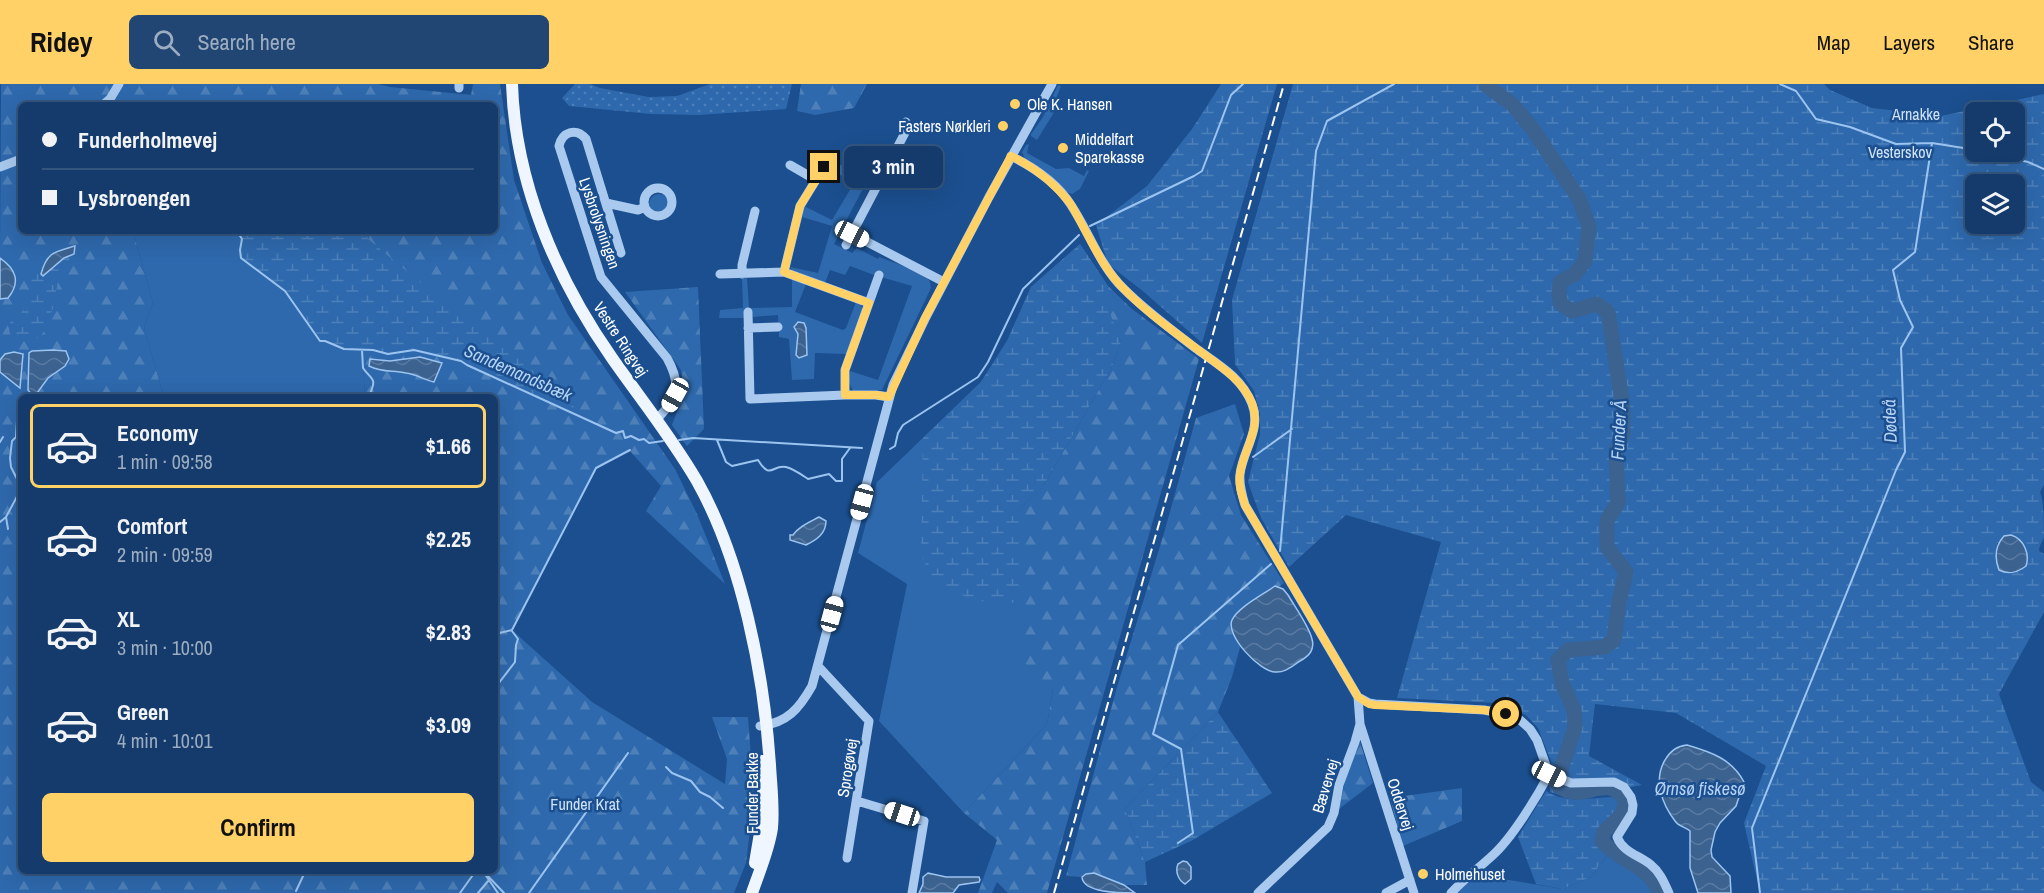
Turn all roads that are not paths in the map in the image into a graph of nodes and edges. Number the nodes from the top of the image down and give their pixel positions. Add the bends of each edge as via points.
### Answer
1 (119, 84) edge
2 (512, 84) edge
3 (1052, 84) edge
4 (106, 102) edge
5 (906, 123) dead end
6 (1011, 156) junction
7 (18, 160) edge
8 (789, 165) dead end
9 (0, 167) edge
10 (824, 167) dead end
11 (816, 180) junction
12 (606, 203) junction
13 (645, 207) dead end
14 (756, 211) dead end
15 (852, 234) junction
16 (846, 246) dead end
17 (621, 254) dead end
18 (784, 272) junction
19 (720, 274) dead end
20 (742, 274) junction
21 (879, 275) dead end
22 (944, 282) junction
23 (869, 303) junction
24 (748, 312) dead end
25 (778, 327) dead end
26 (748, 328) junction
27 (845, 395) junction
28 (889, 397) junction
29 (656, 420) junction
30 (818, 666) junction
31 (1358, 697) junction
32 (1360, 724) junction
33 (764, 726) junction
34 (1549, 774) junction
35 (857, 801) junction
36 (847, 858) dead end
37 (1410, 880) junction
38 (744, 893) edge
39 (752, 893) edge
40 (912, 893) edge
41 (1258, 893) edge
42 (1386, 893) edge
43 (1414, 893) edge
44 (1451, 893) edge
45 (1669, 893) edge

1 - 4 street
2 - 29 main road, Vestre Ringvej via 526,179 546,239 584,314
3 - 6 street
5 - 15 street via 907,129
6 - 22 street
6 - 31 street via 1062,192 1124,290 1228,372 1245,390 1255,420 1240,472 1245,505
7 - 9 street
8 - 11 street
10 - 11 street
11 - 18 street via 800,206
12 - 13 street, Lysbrolysningen via 638,210
12 - 17 street, Lysbrolysningen
12 - 29 street, Lysbrolysningen via 586,139 574,132 565,134 559,146 601,277 674,370 675,395
14 - 20 street
15 - 16 street
15 - 22 street
18 - 20 street
18 - 23 street
19 - 20 street
21 - 23 street
22 - 28 street
23 - 27 street via 845,370
24 - 26 street
25 - 26 street
26 - 27 street via 750,399
27 - 28 street
28 - 30 street
29 - 33 main road, Vestre Ringvej via 697,482 718,525 750,631
30 - 33 street via 812,686 795,712
30 - 35 street, Sprogøvej via 869,721
31 - 32 street, Bævervej
31 - 34 street via 1375,705 1506,714 1530,729
32 - 37 street, Oddervej
32 - 41 street, Bævervej via 1328,827
33 - 38 main road, Funder Bakke via 764,809 757,856
33 - 39 main road, Funder Bakke via 772,790 771,829
34 - 44 street via 1495,854
34 - 45 street via 1571,783 1614,782 1624,787 1634,805 1617,837 1619,843 1651,865 1662,876
35 - 36 street, Sprogøvej
35 - 40 street via 924,821
37 - 42 street
37 - 43 street, Oddervej

